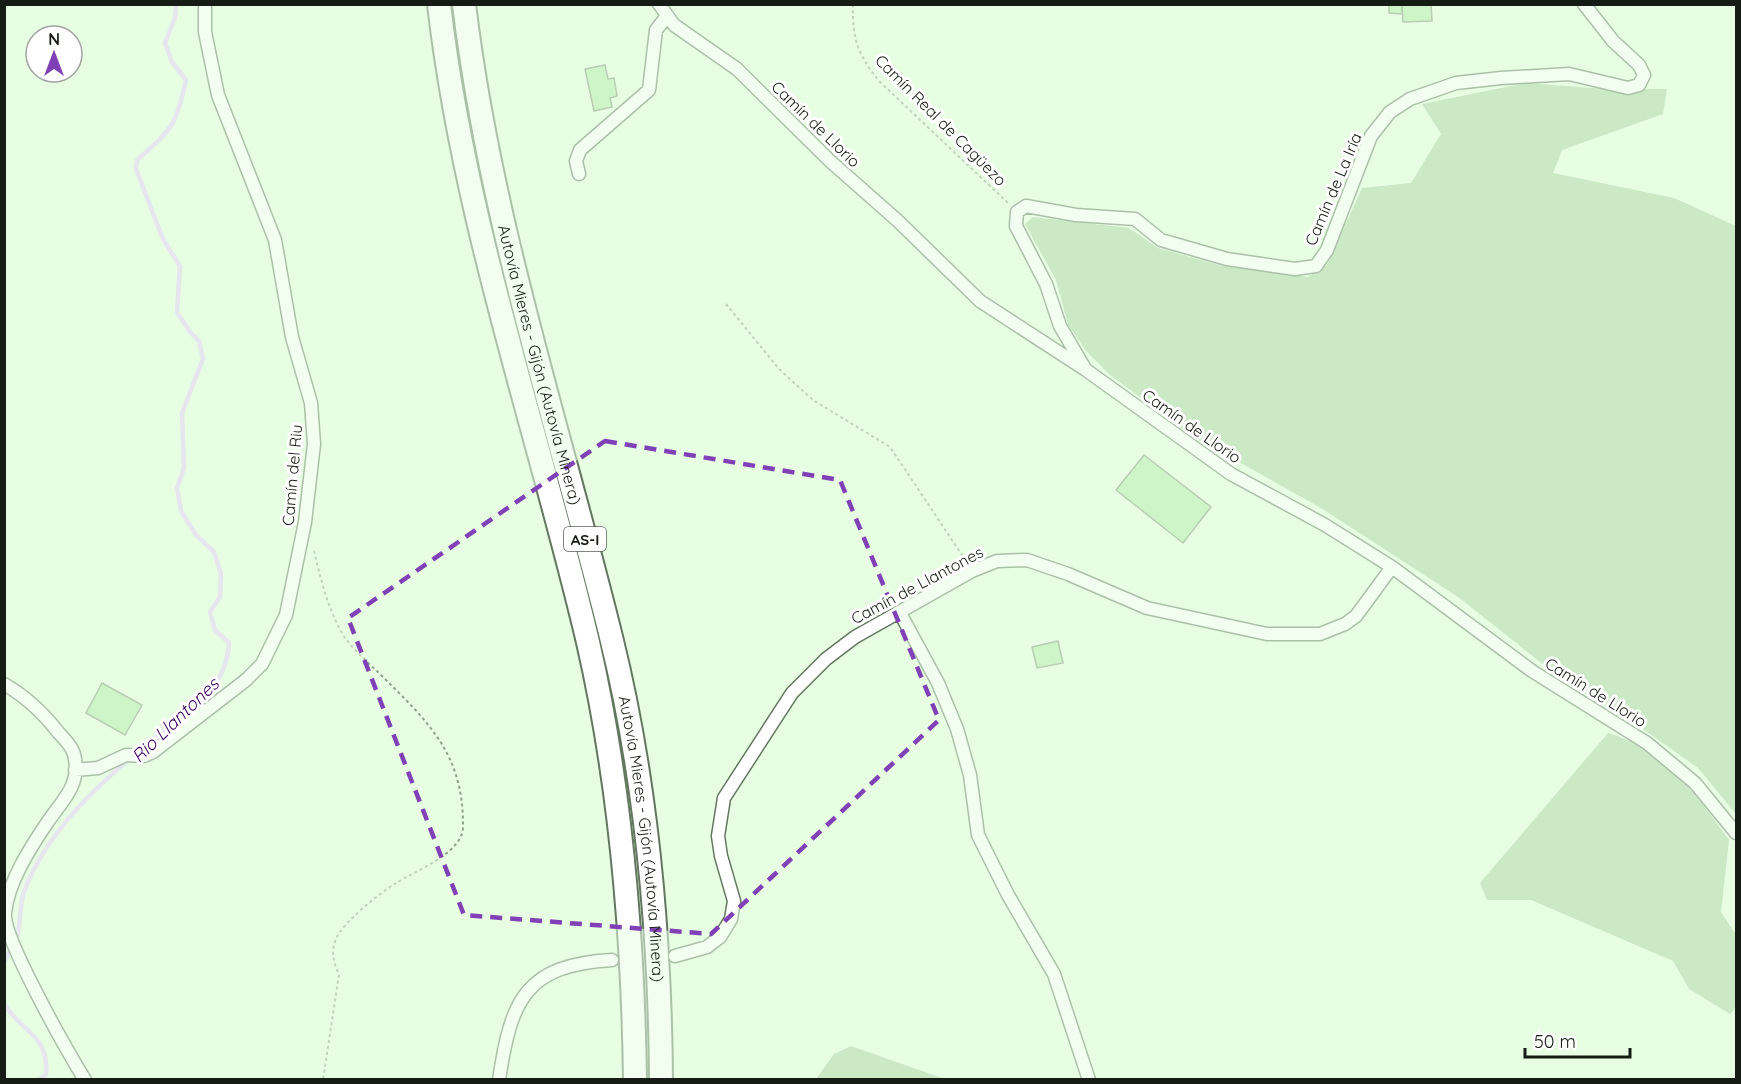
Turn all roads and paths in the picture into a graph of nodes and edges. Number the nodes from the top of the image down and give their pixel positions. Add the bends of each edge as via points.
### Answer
1 (205, 4) edge
2 (439, 4) edge
3 (464, 4) edge
4 (659, 4) edge
5 (853, 4) edge
6 (1584, 4) edge
7 (667, 16) junction
8 (579, 174) dead end
9 (1017, 212) junction
10 (726, 304) dead end
11 (1086, 370) junction
12 (305, 522) junction
13 (1392, 567) junction
14 (972, 571) junction
15 (900, 614) junction
16 (4, 684) edge
17 (75, 770) junction
18 (1737, 833) edge
19 (5, 913) edge
20 (675, 956) tunnel mouth
21 (612, 960) tunnel mouth
22 (85, 1080) edge
23 (323, 1080) edge
24 (499, 1080) edge
25 (635, 1080) edge
26 (661, 1080) edge
27 (1089, 1080) edge

1 - 12 street, Camín del Riu via 205,32 218,95 275,240 292,337 311,403 314,444
2 - 25 highway, Autovía Mieres - Gijón (Autovía Minera) / AS-I via 464,154 494,286 588,644 615,789 632,954
3 - 26 highway, Autovía Mieres - Gijón (Autovía Minera) / AS-I via 488,149 516,279 612,639 645,809 659,953
4 - 7 street, Camín de Llorio
5 - 9 path, Camín Real de Cagüezo via 857,51 880,82
6 - 9 street, Camín de La Iría via 1613,41 1639,65 1644,75 1639,85 1628,88 1569,74 1501,78 1456,83 1410,99 1390,112 1371,136 1327,250 1316,266 1295,269 1227,259 1161,240 1135,219 1076,215 1026,206
7 - 8 street via 656,30 649,90 580,150 576,161
7 - 11 street, Camín de Llorio via 737,69 830,162 980,301
9 - 11 street via 1016,226 1046,285 1060,326
10 - 14 path via 779,369 813,400 890,447
11 - 13 street, Camín de Llorio via 1231,474
12 - 17 street, Camín del Riu via 286,615 262,664 153,752 126,755 98,768
12 - 23 path via 341,632 423,717 447,748 458,778 464,829 447,854 393,885 347,924 336,939 333,963 339,974
13 - 14 street, Camín de Llantones via 1356,616 1320,634 1255,633 1147,608 1027,560 998,561
13 - 18 street, Camín de Llorio via 1532,671 1678,766
14 - 15 street, Camín de Llantones
15 - 20 street, Camín de Llantones via 855,637 792,693 724,798 718,836 734,901 731,919 720,937 707,947
15 - 27 street via 938,683 957,729 970,775 978,835 1054,974
16 - 17 street via 53,725 75,757
17 - 19 street via 71,789 17,875
19 - 22 street via 9,935
21 - 24 street via 580,962 552,971 527,992 514,1012 506,1036

